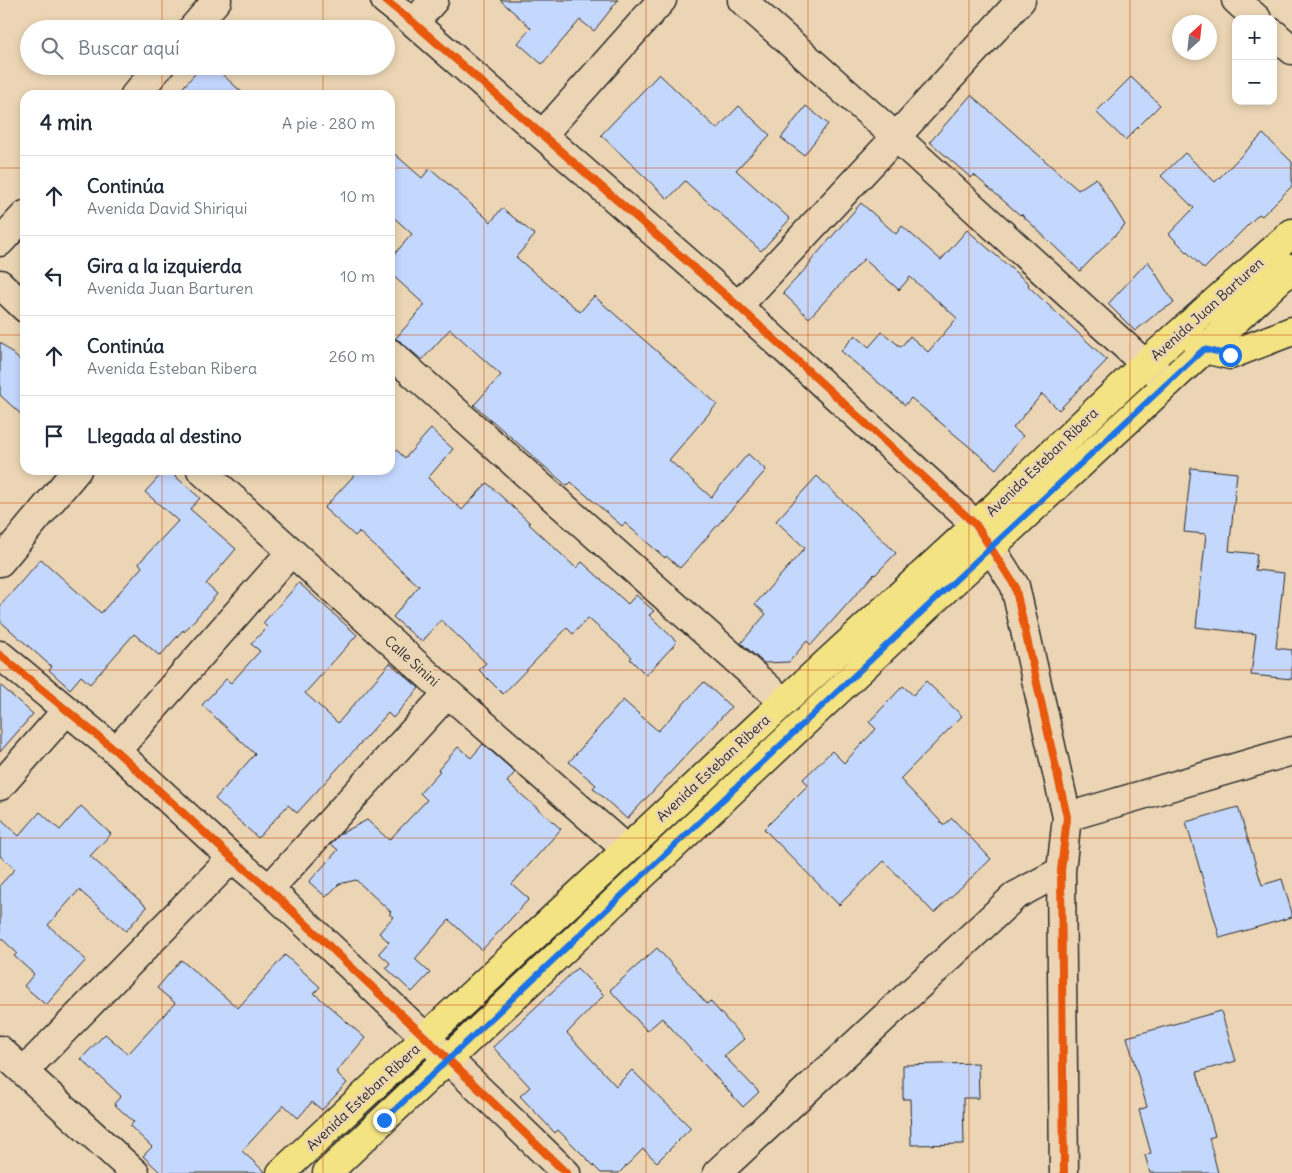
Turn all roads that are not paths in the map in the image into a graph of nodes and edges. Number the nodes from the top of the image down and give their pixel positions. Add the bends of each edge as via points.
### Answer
1 (217, 0) edge
2 (385, 0) edge
3 (434, 0) edge
4 (662, 0) edge
5 (742, 0) edge
6 (1021, 0) edge
7 (1236, 0) edge
8 (1253, 15) edge
9 (200, 20) edge
10 (414, 23) junction
11 (1277, 37) edge
12 (1292, 50) edge
13 (152, 75) edge
14 (139, 90) edge
15 (542, 134) junction
16 (896, 137) junction
17 (20, 220) edge
18 (1292, 233) edge
19 (0, 242) edge
20 (1292, 268) edge
21 (0, 284) edge
22 (20, 303) edge
23 (738, 306) junction
24 (1184, 329) junction
25 (1292, 331) edge
26 (1204, 349) junction
27 (395, 357) edge
28 (1145, 364) junction
29 (1169, 382) junction
30 (73, 475) edge
31 (206, 475) edge
32 (983, 536) junction
33 (291, 552) junction
34 (0, 562) edge
35 (0, 655) edge
36 (448, 693) junction
37 (784, 702) junction
38 (66, 711) junction
39 (116, 751) junction
40 (1292, 752) edge
41 (0, 786) edge
42 (1067, 817) junction
43 (626, 850) junction
44 (232, 858) junction
45 (1061, 871) junction
46 (269, 889) junction
47 (426, 1038) junction
48 (0, 1050) edge
49 (448, 1059) junction
50 (24, 1071) junction
51 (135, 1173) edge
52 (281, 1173) edge
53 (327, 1173) edge
54 (566, 1173) edge
55 (717, 1173) edge
56 (1064, 1173) edge

1 - 9 street
2 - 10 street
3 - 10 street
4 - 15 street
5 - 16 street
6 - 16 street
7 - 8 street
10 - 15 street
11 - 12 street
13 - 14 street
15 - 23 street
16 - 23 street
16 - 28 street
17 - 19 street
18 - 24 main road, Avenida Juan Barturen
20 - 26 main road, Avenida Juan Barturen
21 - 22 street
23 - 32 street
24 - 26 main road
24 - 28 main road, Avenida Juan Barturen
25 - 26 main road via 1230,355
26 - 29 main road, Avenida Juan Barturen
27 - 37 street
28 - 29 street
28 - 32 main road, Avenida Esteban Ribera
29 - 32 main road, Avenida Esteban Ribera
30 - 34 street
31 - 33 street, Calle Sinini
32 - 37 main road, Avenida Esteban Ribera
32 - 42 street via 1014,586
32 - 49 main road, Avenida Esteban Ribera
33 - 36 street, Calle Sinini
33 - 39 street
35 - 38 street
36 - 43 street, Calle Sinini
36 - 46 street
37 - 43 main road, Avenida Esteban Ribera
38 - 39 street
38 - 41 street
39 - 44 street
40 - 42 street
42 - 45 street
43 - 47 main road, Avenida Esteban Ribera
44 - 46 street
44 - 50 street
45 - 55 street via 1015,896
45 - 56 street
46 - 47 street
47 - 49 street
47 - 52 main road, Avenida Esteban Ribera
48 - 50 street
49 - 53 main road, Avenida Esteban Ribera
49 - 54 street
50 - 51 street

